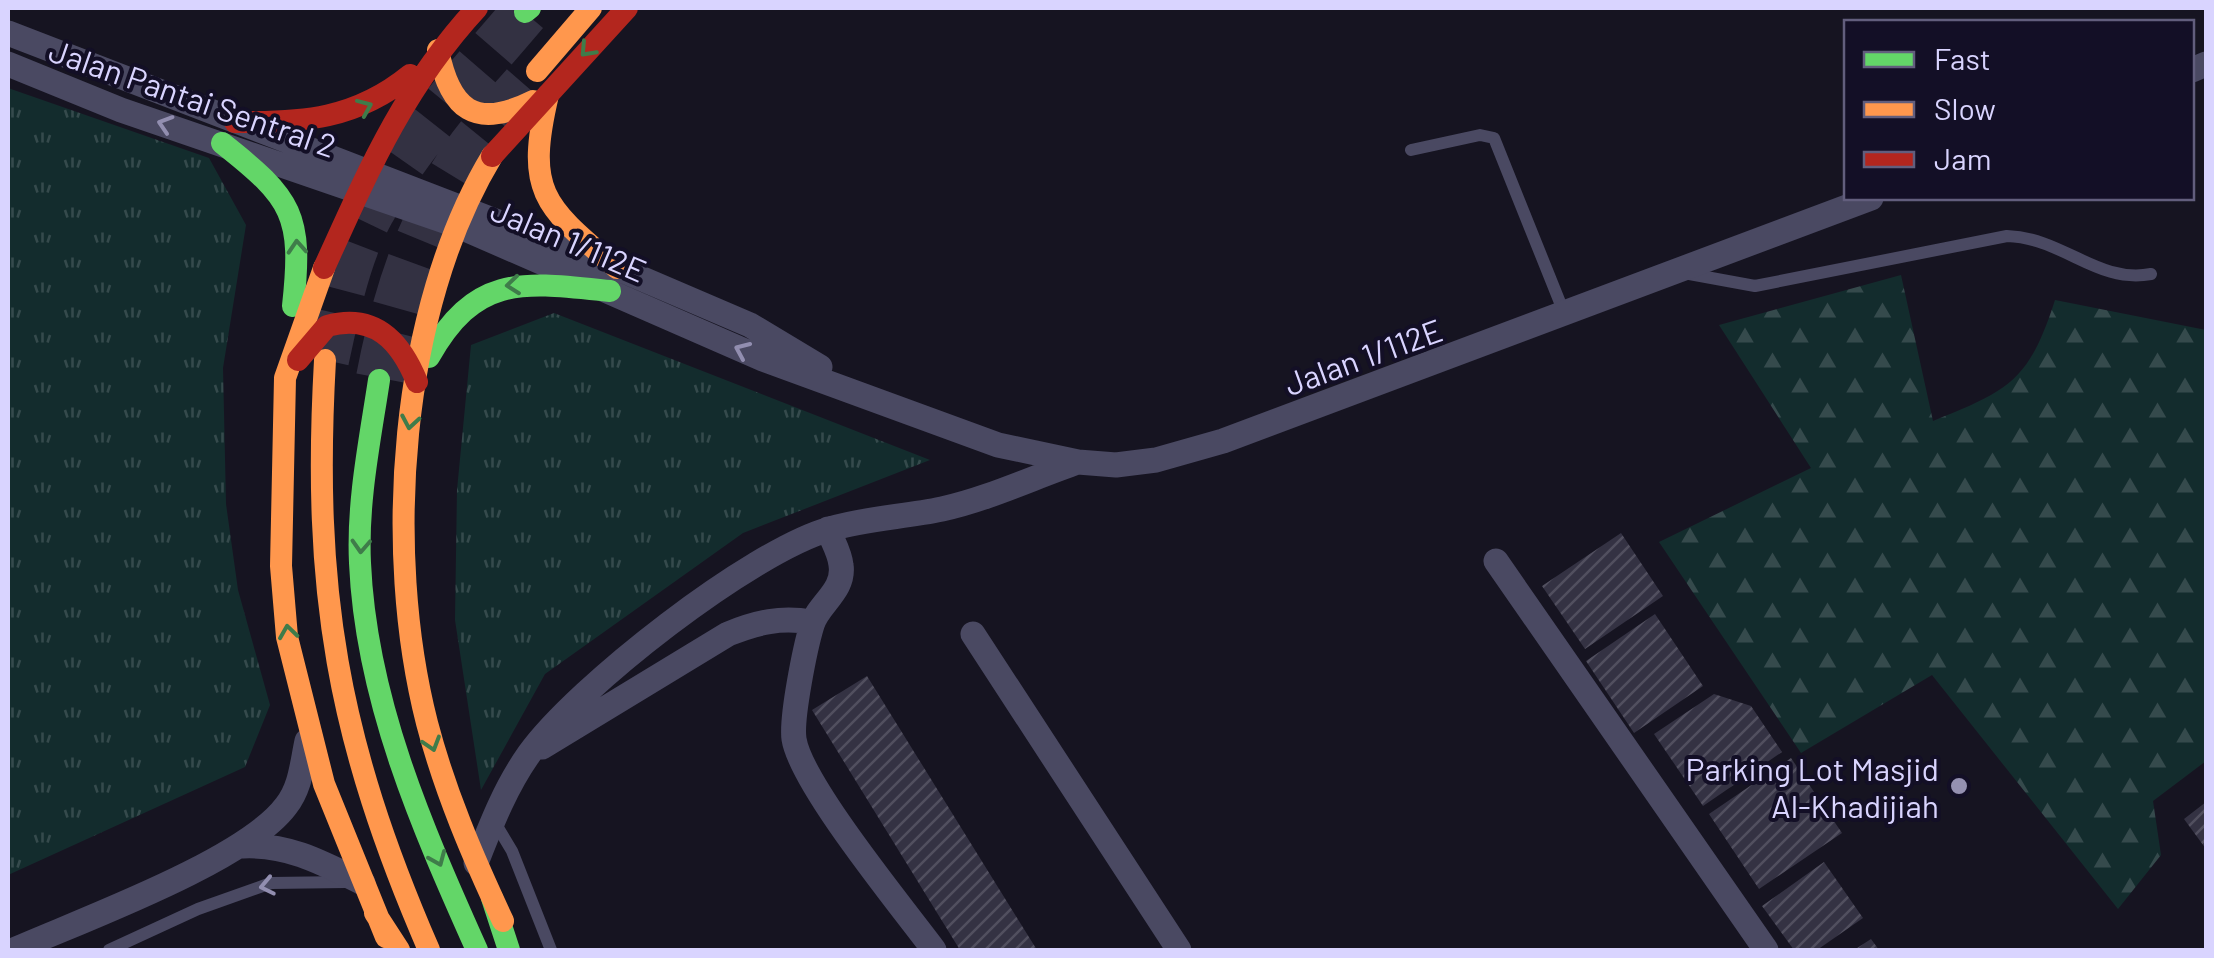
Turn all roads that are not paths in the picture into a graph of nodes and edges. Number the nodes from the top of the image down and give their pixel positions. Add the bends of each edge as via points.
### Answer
1 (477, 8) edge
2 (591, 8) edge
3 (626, 8) edge
4 (8, 34) edge
5 (438, 50) junction
6 (8, 64) edge
7 (537, 71) tunnel mouth
8 (548, 92) junction
9 (229, 132) junction
10 (1411, 150) dead end
11 (361, 181) junction
12 (1866, 200) edge
13 (460, 217) junction
14 (1681, 272) junction
15 (2151, 274) dead end
16 (614, 280) junction
17 (1565, 315) junction
18 (325, 360) tunnel mouth
19 (285, 378) junction
20 (379, 380) tunnel mouth
21 (417, 382) junction
22 (1078, 462) junction
23 (828, 529) junction
24 (1496, 560) dead end
25 (812, 622) junction
26 (972, 634) dead end
27 (310, 727) junction
28 (529, 754) junction
29 (493, 819) junction
30 (243, 846) junction
31 (476, 863) junction
32 (364, 883) junction
33 (376, 913) junction
34 (14, 950) edge
35 (109, 950) edge
36 (392, 950) edge
37 (399, 950) edge
38 (429, 950) edge
39 (477, 950) edge
40 (513, 950) edge
41 (551, 950) edge
42 (934, 950) edge
43 (1179, 950) edge
44 (1766, 950) edge

1 - 5 main road
2 - 7 main road
3 -> 8 main road
4 - 9 street, Jalan Pantai Sentral 2
5 - 8 main road via 447,92 465,110 510,116
9 -> 5 main road via 347,115 381,101
5 - 11 main road
9 -> 6 street, Jalan Pantai Sentral 2 via 122,110
8 - 13 main road via 492,155
8 - 16 main road via 536,160 542,197
9 - 11 street, Jalan Pantai Sentral 2
19 -> 9 main road via 300,248 292,210
10 - 17 lane via 1494,138
11 - 13 street, Jalan 1/112E
11 - 19 main road
12 - 14 street, Jalan 1/112E
13 - 16 street, Jalan 1/112E
13 - 21 main road via 428,313
14 - 15 lane via 1755,286 2007,236 2062,248 2114,275
14 - 17 street, Jalan 1/112E
16 -> 21 main road via 490,288 462,306 440,334
16 - 22 street, Jalan 1/112E via 750,325 866,395 998,445
17 - 22 street, Jalan 1/112E via 1224,441 1156,460
18 - 38 main road via 317,482 322,591 335,676 358,775
19 - 21 main road via 317,332 340,321 366,321 396,340
27 -> 19 main road via 287,637 281,566
20 -> 39 main road via 360,558 375,675 402,764
21 -> 31 main road via 401,506 415,677 432,745
22 - 23 street via 946,508
23 - 25 street via 842,566 838,586
23 - 28 street via 759,562 626,656
24 - 44 street
25 - 28 street via 760,621 728,634
25 - 42 street via 793,717 801,762
26 - 43 street
27 - 30 street via 298,787
27 - 32 main road via 324,784
28 - 29 street
29 - 31 street
29 - 41 lane
30 - 32 street via 297,851
30 - 34 street
31 - 40 main road
32 - 33 main road
32 -> 35 lane via 272,883
33 - 36 main road
33 - 37 main road

